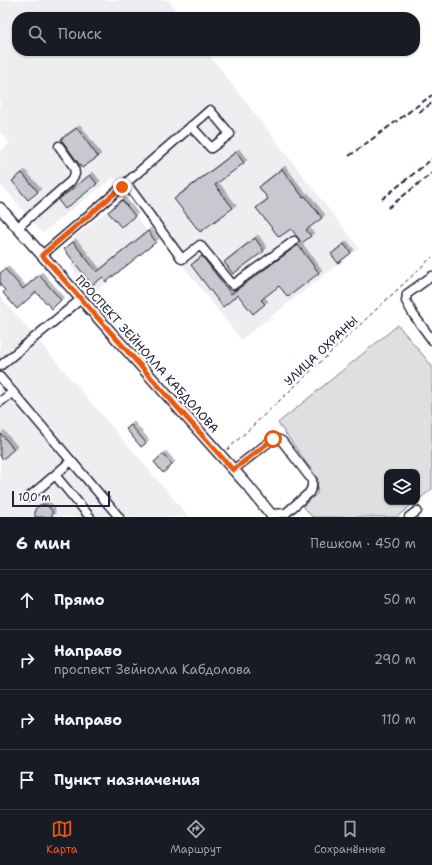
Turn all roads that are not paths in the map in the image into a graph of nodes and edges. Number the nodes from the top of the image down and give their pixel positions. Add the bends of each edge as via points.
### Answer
1 (191, 126) junction
2 (59, 146) dead end
3 (126, 183) junction
4 (0, 208) edge
5 (17, 228) junction
6 (294, 241) dead end
7 (42, 255) junction
8 (432, 276) edge
9 (81, 299) junction
10 (432, 340) edge
11 (0, 366) edge
12 (0, 377) edge
13 (12, 392) junction
14 (0, 402) edge
15 (71, 461) junction
16 (233, 470) junction
17 (55, 475) junction
18 (29, 497) dead end
19 (417, 511) dead end
20 (272, 516) edge
21 (90, 517) edge
22 (119, 517) edge
23 (409, 517) edge

1 - 1 street via 210,110 230,134 211,148
1 - 3 street
2 - 5 street via 74,167 75,174
3 - 6 street via 182,258 200,246 233,285
3 - 7 street
4 - 5 main road, ПРОСПЕКТ ЗЕЙНОЛЛА КАБДОЛОВА
5 - 7 main road, ПРОСПЕКТ ЗЕЙНОЛЛА КАБДОЛОВА
7 - 9 main road, ПРОСПЕКТ ЗЕЙНОЛЛА КАБДОЛОВА
8 - 10 street via 407,294 406,301
9 - 11 street
9 - 16 main road, ПРОСПЕКТ ЗЕЙНОЛЛА КАБДОЛОВА
12 - 13 street
13 - 14 street
13 - 15 street
15 - 17 street
15 - 22 street
16 - 20 main road, ПРОСПЕКТ ЗЕЙНОЛЛА КАБДОЛОВА
16 - 20 street via 273,439 282,441 312,480 312,487 309,493 286,513
17 - 18 street
17 - 21 street
19 - 23 street

